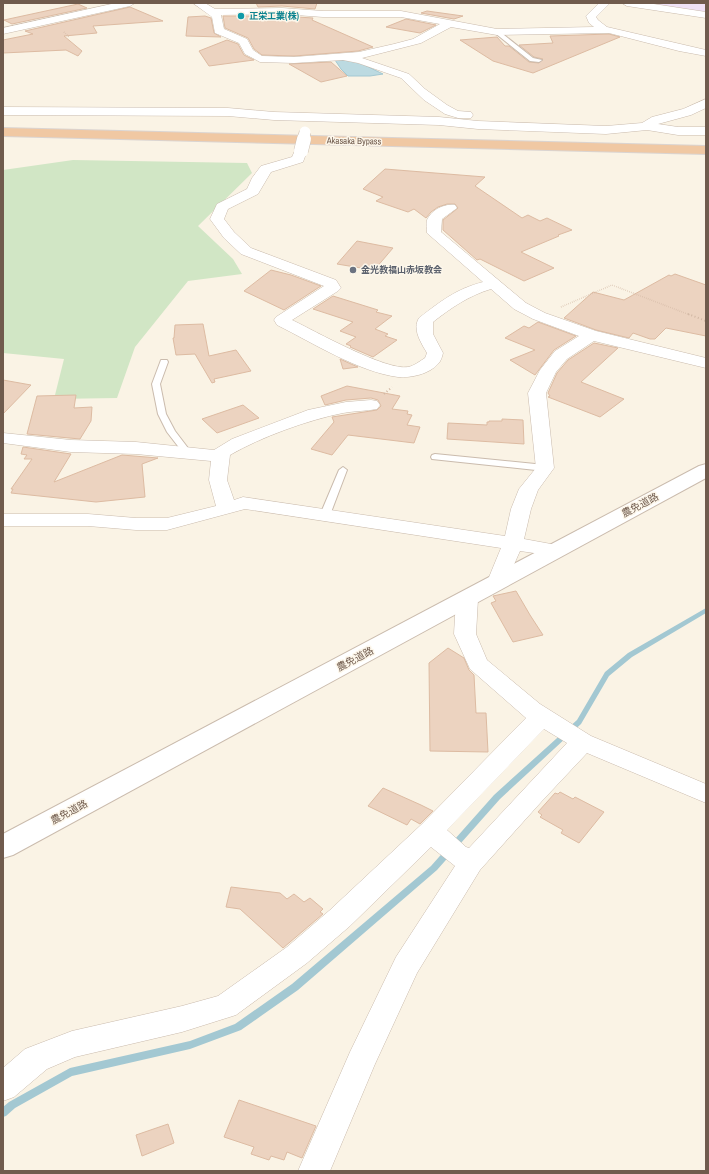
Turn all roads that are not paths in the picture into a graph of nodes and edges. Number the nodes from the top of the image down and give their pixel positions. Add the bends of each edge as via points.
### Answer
1 (130, 3) edge
2 (198, 3) edge
3 (604, 3) edge
4 (627, 3) edge
5 (213, 12) junction
6 (706, 15) edge
7 (448, 24) junction
8 (604, 30) junction
9 (3, 31) edge
10 (496, 32) junction
11 (706, 53) edge
12 (337, 57) junction
13 (539, 60) dead end
14 (706, 103) edge
15 (3, 111) edge
16 (307, 116) junction
17 (516, 126) junction
18 (647, 126) junction
19 (3, 130) edge
20 (706, 131) edge
21 (706, 149) edge
22 (450, 208) dead end
23 (493, 284) junction
24 (591, 335) junction
25 (164, 362) dead end
26 (706, 363) edge
27 (371, 405) road end
28 (3, 438) edge
29 (187, 452) junction
30 (221, 456) junction
31 (435, 457) dead end
32 (545, 468) junction
33 (343, 470) dead end
34 (706, 470) edge
35 (227, 509) junction
36 (325, 515) junction
37 (3, 520) edge
38 (513, 544) junction
39 (555, 550) junction
40 (498, 582) junction
41 (467, 599) junction
42 (545, 718) junction
43 (578, 739) junction
44 (706, 794) edge
45 (430, 831) junction
46 (3, 847) edge
47 (464, 858) junction
48 (3, 1087) edge
49 (314, 1171) edge

1 - 9 street
2 - 5 street
3 - 8 street via 591,16
4 - 6 street
5 - 7 street via 385,13
5 - 12 street via 217,17 219,31 243,41 250,52 260,60
7 - 10 street
7 - 12 street via 417,41 359,55
8 - 10 street
8 - 11 street
10 - 13 lane via 532,60
12 - 17 street via 358,59 405,76 411,85 451,112 503,119
14 - 18 street via 687,112 656,120
15 - 16 street via 228,112
16 - 17 street
16 - 23 street, bridge via 298,159 266,170 253,191 222,207 217,219 246,251 331,283 333,288 282,320 283,322 379,367 397,372 412,372 432,361 435,353 425,334 424,321 450,301 471,290
17 - 18 street via 606,130
18 - 20 street via 678,131
19 - 21 highway, Akasaka Bypass
19 - 21 highway, Akasaka Bypass
22 - 23 street via 436,216 433,223 434,233
23 - 24 street via 520,306
24 - 26 street
24 - 32 street via 561,354 548,370 537,393
25 - 29 lane via 156,384 162,414 171,432
27 - 30 street via 314,414 238,443 221,453
28 - 29 street via 71,446
29 - 30 street
30 - 35 street via 218,480
31 - 32 lane
32 - 38 street via 528,490
33 - 36 lane
34 - 39 street, 農免道路
35 - 36 street via 243,503
35 - 37 street via 167,524 88,520
36 - 38 street
38 - 39 street
38 - 40 street
39 - 40 street, 農免道路
40 - 41 street, 農免道路
41 - 42 street via 464,634 478,664
41 - 46 street, 農免道路
42 - 43 street
42 - 45 street
43 - 44 street
43 - 47 street via 533,794
45 - 47 street
45 - 48 street via 340,918 297,955 226,1006 182,1019 72,1044 36,1059
47 - 49 street via 406,966

